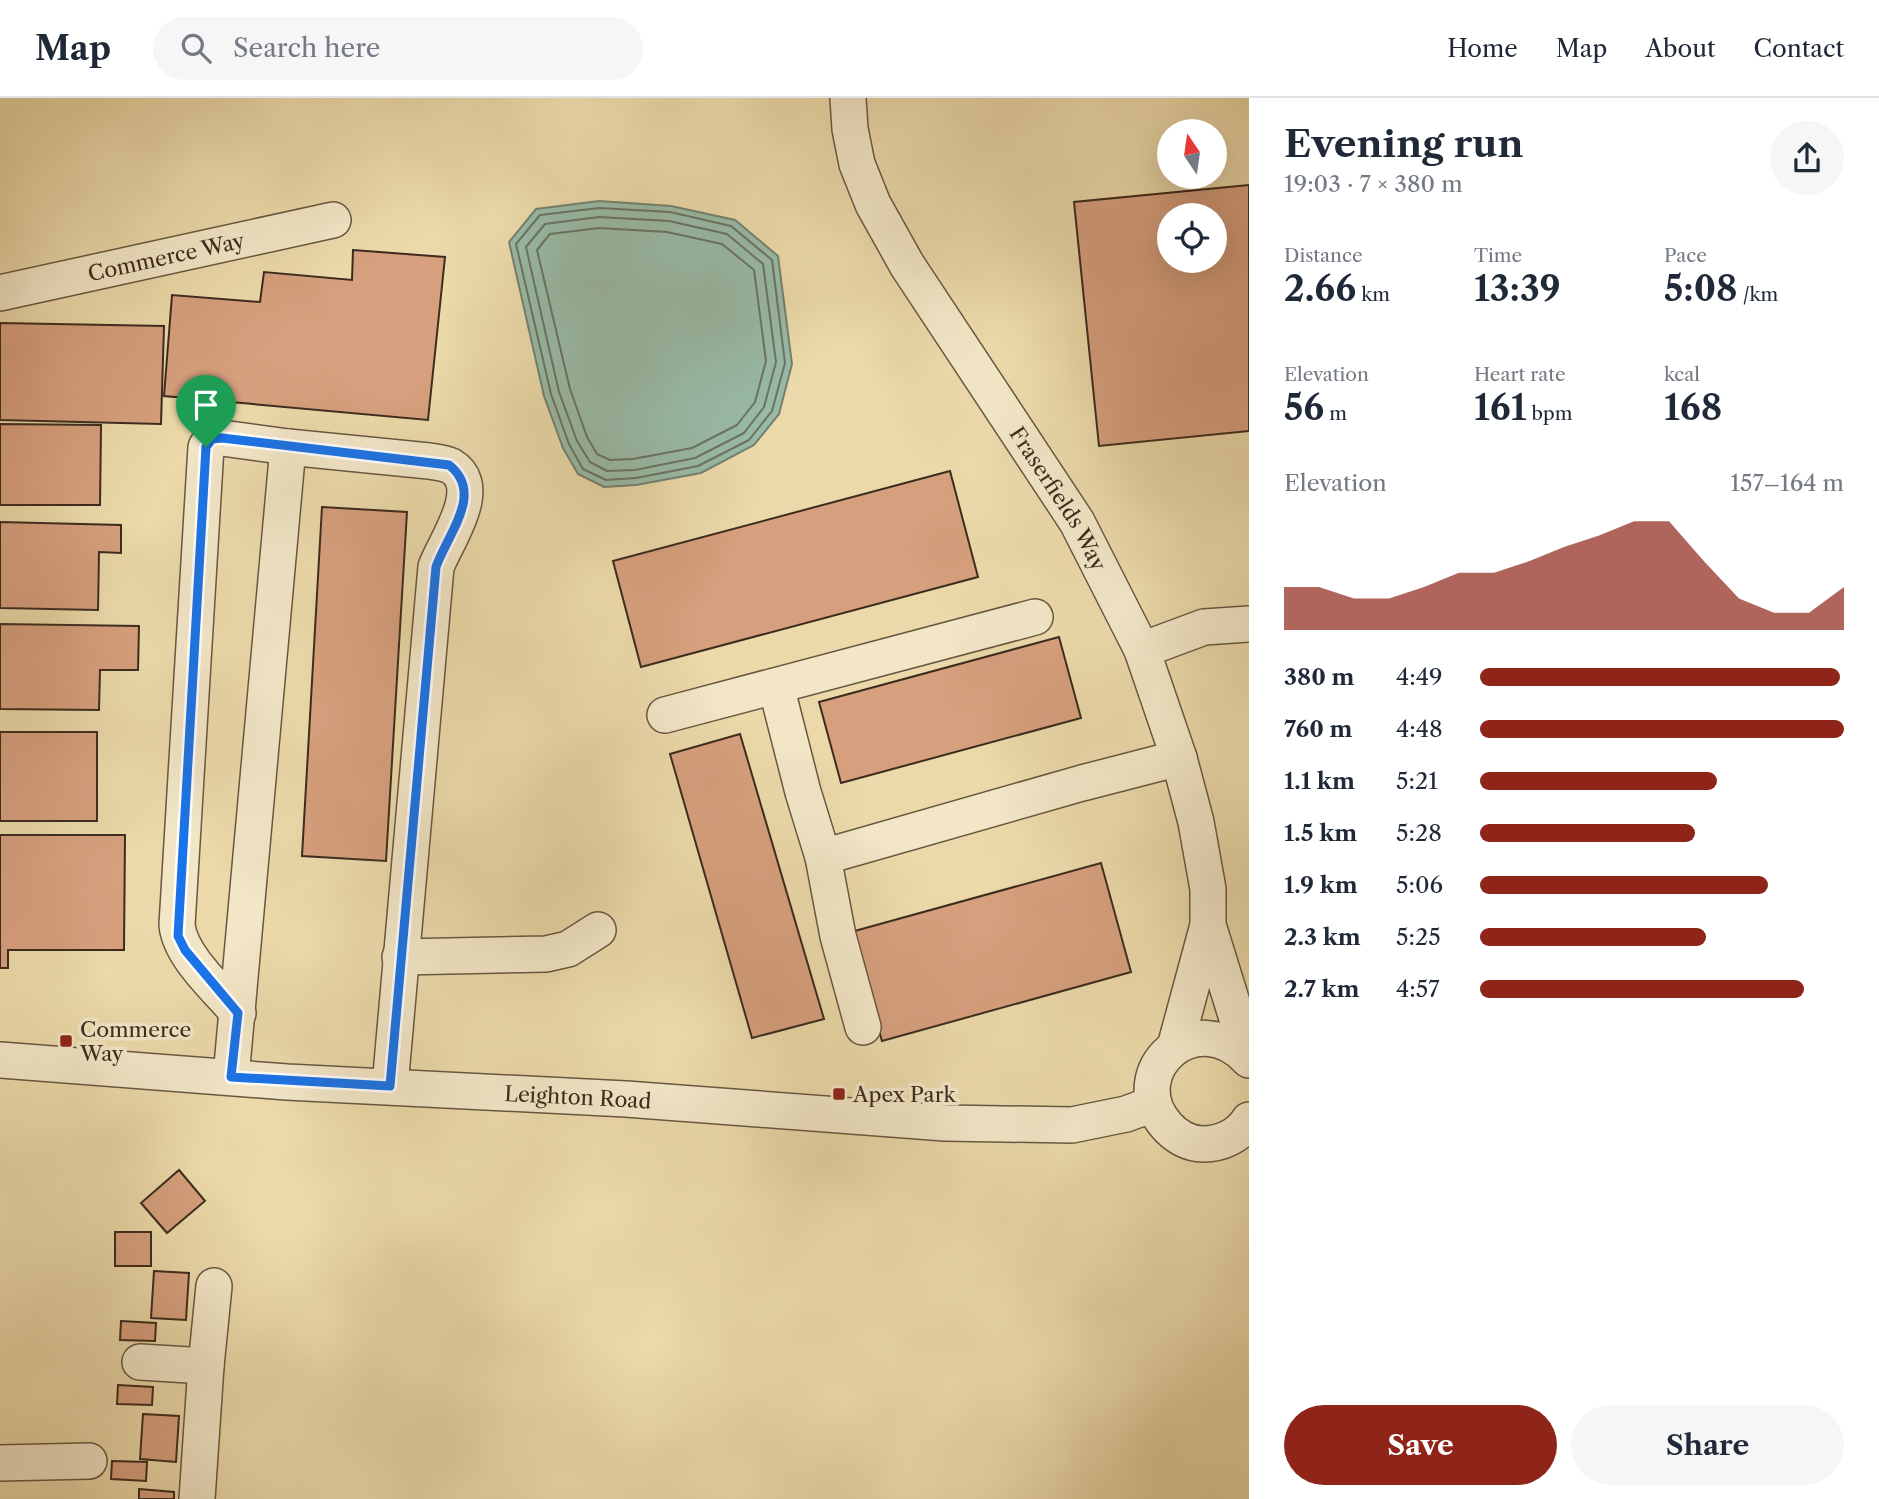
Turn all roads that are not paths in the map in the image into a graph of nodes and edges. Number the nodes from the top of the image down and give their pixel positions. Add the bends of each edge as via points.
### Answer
1 (848, 98) edge
2 (333, 220) dead end
3 (0, 293) edge
4 (288, 447) junction
5 (1035, 617) dead end
6 (1249, 624) edge
7 (1142, 650) junction
8 (776, 686) junction
9 (665, 715) dead end
10 (1180, 758) junction
11 (823, 857) junction
12 (1208, 925) junction
13 (598, 930) dead end
14 (400, 957) junction
15 (238, 1013) junction
16 (863, 1027) dead end
17 (1175, 1047) junction
18 (1249, 1059) edge
19 (0, 1060) edge
20 (231, 1077) junction
21 (390, 1086) junction
22 (1153, 1104) junction
23 (1249, 1120) edge
24 (214, 1286) dead end
25 (140, 1362) dead end
26 (206, 1366) junction
27 (89, 1461) dead end
28 (0, 1463) edge
29 (197, 1499) edge

1 - 7 street, Fraserfields Way via 857,164 873,204 914,275 1077,522
2 - 3 street, Commerce Way
4 - 14 street via 449,465 459,472 464,489 464,508 436,567
4 - 15 street
4 - 15 street via 222,438 212,439 206,447 177,925 185,950
5 - 8 street
6 - 7 street via 1204,627
7 - 10 street, Fraserfields Way
8 - 9 street
8 - 11 street
10 - 11 street
10 - 12 street, Fraserfields Way via 1208,889
11 - 16 street
12 - 17 street, Fraserfields Way
12 - 18 street, Fraserfields Way
13 - 14 street via 568,949 546,954
14 - 21 street
15 - 20 street
17 - 18 street via 1189,1040 1223,1040
17 - 22 street via 1155,1072
19 - 20 street, Leighton Road
20 - 21 street, Leighton Road
21 - 22 street, Leighton Road via 945,1124 1072,1125
22 - 23 street via 1171,1132 1201,1144 1233,1137
24 - 26 street
25 - 26 street
26 - 29 street
27 - 28 street

